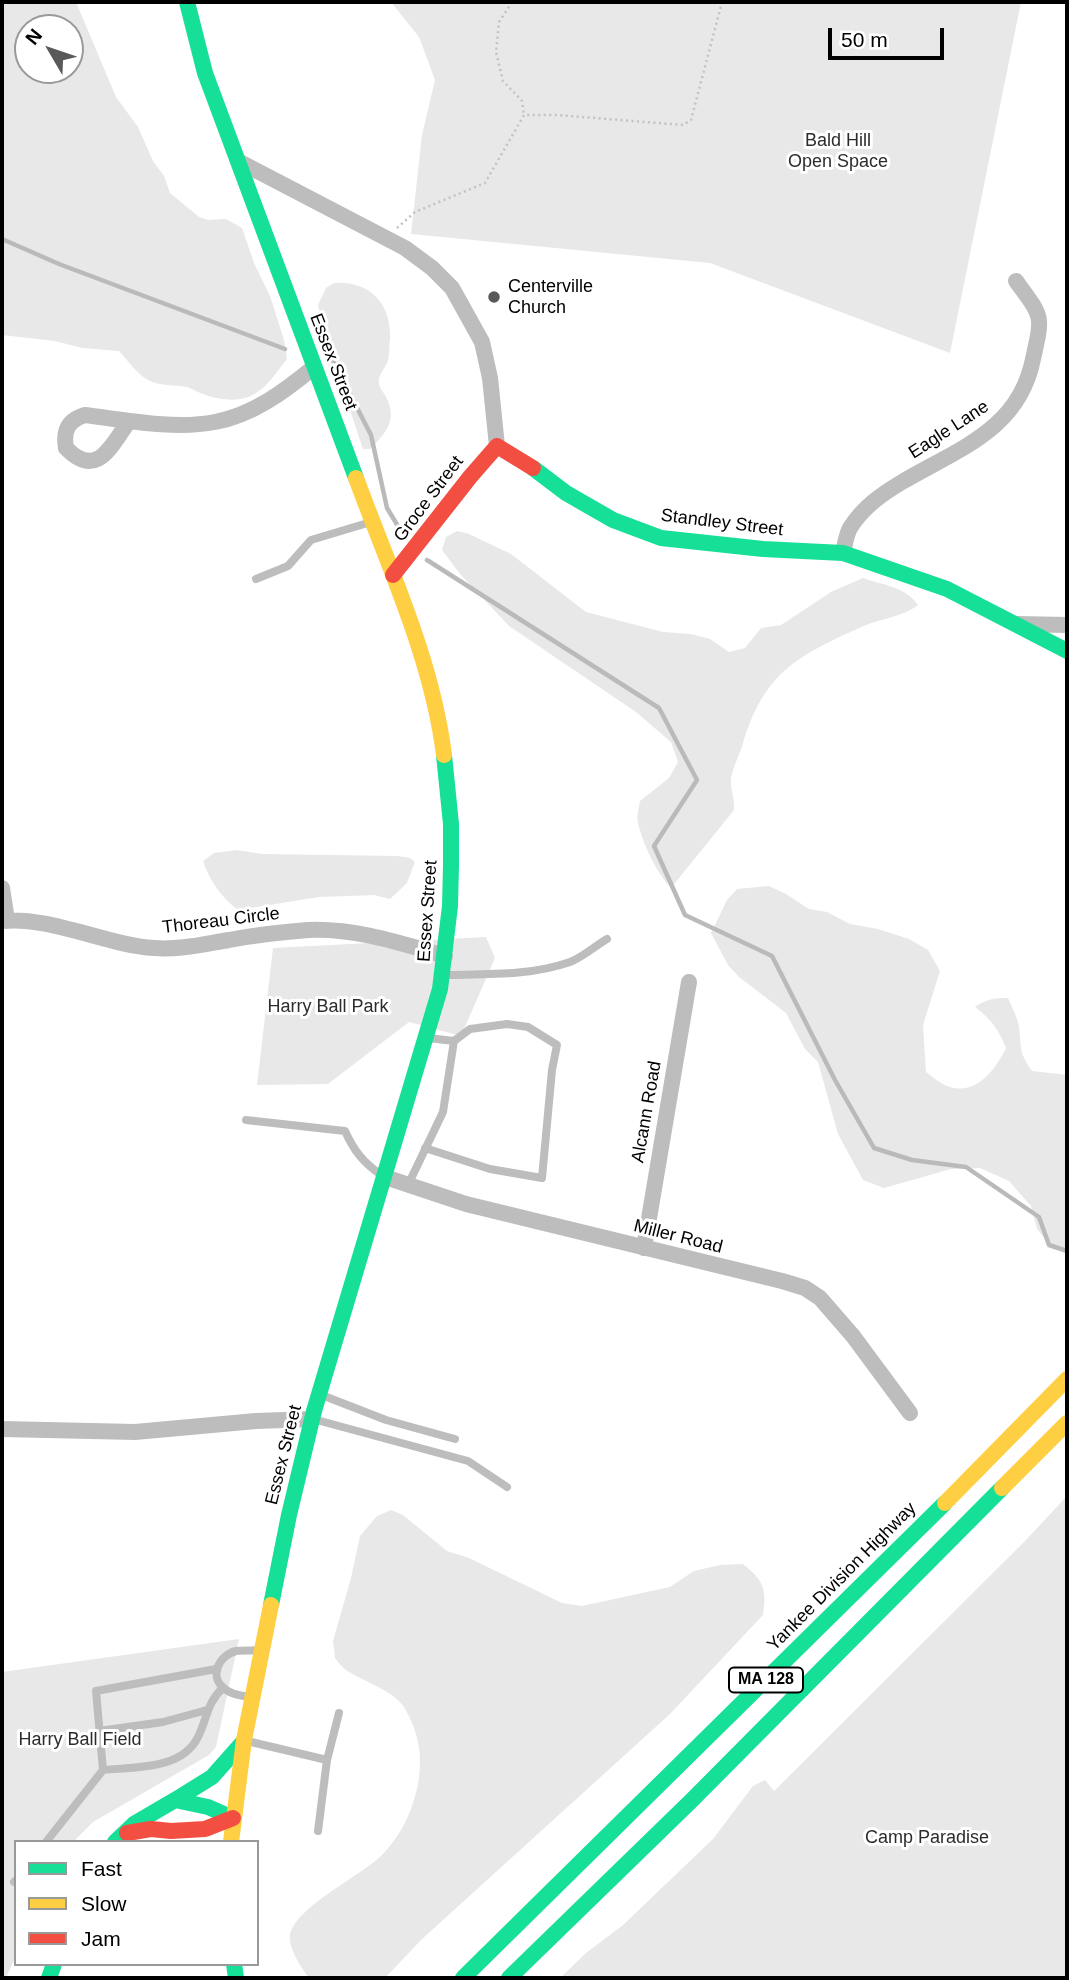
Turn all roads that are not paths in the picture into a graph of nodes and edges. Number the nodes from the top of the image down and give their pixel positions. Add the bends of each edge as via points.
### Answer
1 (187, 2) edge
2 (240, 162) junction
3 (1016, 281) dead end
4 (314, 367) junction
5 (129, 421) dead end
6 (497, 446) junction
7 (373, 521) junction
8 (843, 553) junction
9 (393, 575) junction
10 (256, 579) dead end
11 (1017, 624) junction
12 (1067, 625) edge
13 (1067, 651) edge
14 (2, 888) edge
15 (4, 920) edge
16 (607, 939) dead end
17 (445, 956) junction
18 (442, 975) junction
19 (689, 982) dead end
20 (426, 1038) junction
21 (454, 1041) junction
22 (246, 1120) dead end
23 (425, 1148) junction
24 (385, 1177) junction
25 (408, 1185) junction
26 (644, 1248) junction
27 (1067, 1379) edge
28 (319, 1394) junction
29 (910, 1413) dead end
30 (313, 1419) junction
31 (1067, 1423) edge
32 (2, 1429) edge
33 (455, 1440) dead end
34 (507, 1487) dead end
35 (262, 1650) junction
36 (216, 1669) junction
37 (223, 1688) junction
38 (253, 1698) junction
39 (207, 1710) junction
40 (339, 1713) dead end
41 (99, 1731) junction
42 (244, 1740) junction
43 (327, 1760) junction
44 (103, 1770) junction
45 (175, 1800) junction
46 (233, 1818) junction
47 (171, 1831) junction
48 (318, 1831) dead end
49 (120, 1837) edge
50 (48, 1840) edge
51 (187, 1840) edge
52 (230, 1840) edge
53 (463, 1978) edge
54 (509, 1978) edge

1 - 2 main road, Essex Street via 205,73
2 - 4 main road, Essex Street
2 - 6 street via 405,248 452,288 482,342
3 - 8 street, Eagle Lane via 1041,324 1024,391 1009,414 991,428 863,510 849,530
4 - 5 street via 288,388 214,423
4 - 7 main road, Essex Street
6 - 8 main road, Standley Street via 601,513 661,538
6 - 9 main road, Groce Street
7 - 9 main road, Essex Street
7 - 10 lane via 311,540 288,566
8 - 11 main road, Standley Street via 947,589
9 - 17 main road, Essex Street via 434,693 448,769 452,877
11 - 12 street
11 - 13 main road, Standley Street
14 - 15 street
15 - 17 street, Thoreau Circle via 155,948 277,933 344,931
16 - 18 lane via 573,961 543,969
17 - 18 main road, Essex Street
18 - 20 main road, Essex Street
19 - 26 street, Alcann Road
20 - 21 lane
20 - 24 main road, Essex Street
21 - 23 lane via 443,1112
21 - 23 lane via 470,1030 507,1024 528,1027 557,1045 542,1178 490,1169
22 - 24 lane via 345,1131 363,1162
23 - 25 lane
24 - 25 street, Miller Road
24 - 28 main road, Essex Street
25 - 26 street, Miller Road
26 - 29 street, Miller Road via 805,1288 835,1314
27 - 53 main road, Yankee Division Highway / MA 128
28 - 30 main road, Essex Street
28 - 33 lane
30 - 32 street via 135,1432
30 - 34 lane via 468,1461
30 - 35 main road, Essex Street
31 - 54 main road, MA 128
35 - 36 lane via 234,1651 222,1658
35 - 38 main road, Essex Street
36 - 37 lane
36 - 41 lane via 96,1691
37 - 38 lane
37 - 39 lane via 212,1697
38 - 42 main road, Essex Street
39 - 41 lane
39 - 44 lane via 198,1739 182,1756 163,1763
40 - 43 lane
41 - 44 lane
42 - 43 lane
42 - 45 main road via 212,1777
42 - 46 main road, Essex Street
43 - 48 lane
44 - 50 lane
45 - 46 main road
45 - 49 main road
46 - 47 main road via 205,1829
46 - 52 main road, Essex Street
47 - 49 main road via 151,1829
47 - 51 main road

